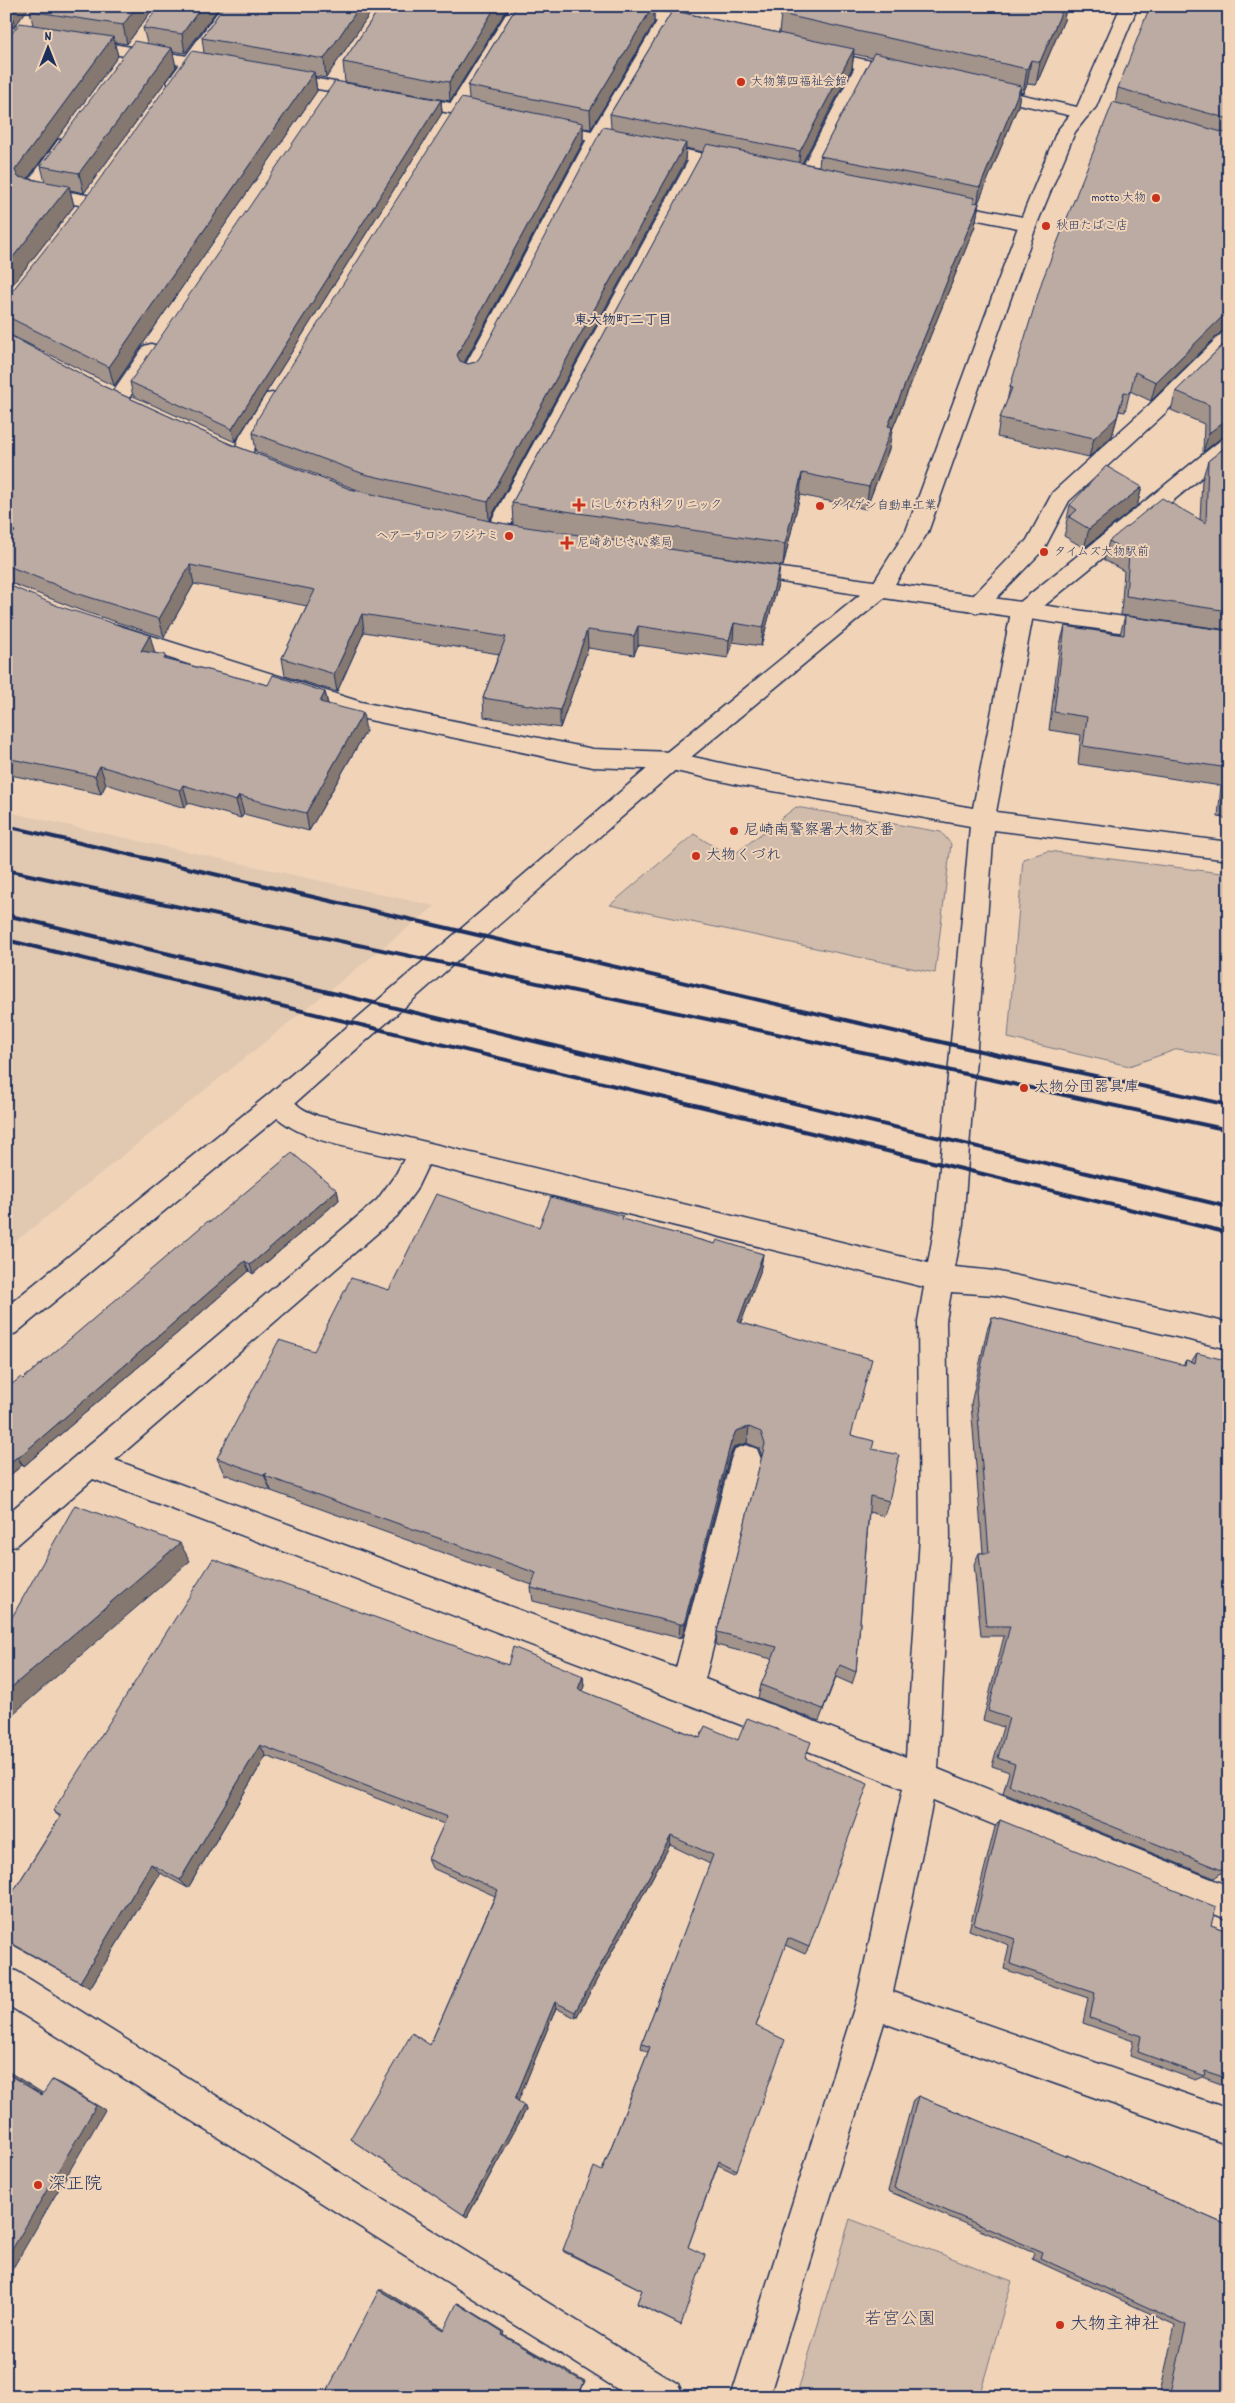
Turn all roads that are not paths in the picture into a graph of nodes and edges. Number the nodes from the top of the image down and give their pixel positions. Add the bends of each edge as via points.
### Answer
1 (231, 6) edge
2 (520, 6) edge
3 (610, 6) edge
4 (1130, 6) edge
5 (668, 18) junction
6 (32, 20) edge
7 (718, 30) edge
8 (13, 33) edge
9 (144, 36) edge
10 (800, 50) edge
11 (132, 51) junction
12 (6, 52) edge
13 (191, 61) junction
14 (865, 65) junction
15 (121, 66) edge
16 (238, 69) edge
17 (344, 70) edge
18 (267, 74) edge
19 (921, 78) edge
20 (333, 86) junction
21 (968, 88) edge
22 (163, 100) edge
23 (322, 102) edge
24 (466, 110) junction
25 (1084, 110) junction
26 (1106, 112) dead end
27 (532, 124) edge
28 (446, 125) edge
29 (76, 128) edge
30 (597, 137) junction
31 (699, 158) junction
32 (757, 170) edge
33 (786, 176) edge
34 (805, 179) junction
35 (824, 183) edge
36 (102, 186) edge
37 (90, 201) junction
38 (922, 203) edge
39 (78, 217) edge
40 (1028, 224) junction
41 (1229, 337) edge
42 (160, 338) edge
43 (470, 375) edge
44 (282, 386) edge
45 (119, 398) edge
46 (1229, 444) edge
47 (242, 456) edge
48 (496, 531) edge
49 (722, 566) edge
50 (880, 590) junction
51 (977, 605) junction
52 (1022, 612) junction
53 (100, 627) edge
54 (1229, 640) edge
55 (671, 761) junction
56 (983, 819) junction
57 (1229, 850) edge
58 (278, 1102) junction
59 (420, 1154) junction
60 (938, 1278) junction
61 (6, 1324) edge
62 (1229, 1336) edge
63 (746, 1459) edge
64 (89, 1464) junction
65 (6, 1535) edge
66 (687, 1688) junction
67 (921, 1779) junction
68 (1229, 1903) edge
69 (6, 1984) edge
70 (873, 2002) junction
71 (1229, 2127) edge
72 (665, 2397) edge
73 (750, 2397) edge

1 - 13 street
2 - 24 street
3 - 5 street
4 - 25 street
5 - 7 street
5 - 30 street
6 - 8 street
8 - 11 street
8 - 12 street
9 - 11 street
10 - 14 street
11 - 13 street
11 - 15 street
13 - 16 street
13 - 22 street
14 - 19 street
14 - 34 street
17 - 20 street
18 - 20 street
20 - 23 street
20 - 24 street
21 - 25 street
24 - 28 street
25 - 26 street
25 - 40 street via 1066,131
27 - 30 street
29 - 37 street via 31,190
30 - 31 street
30 - 43 street
31 - 32 street
31 - 48 street
33 - 34 street
34 - 35 street
36 - 37 street
37 - 39 street
38 - 40 street
40 - 50 street via 916,532
41 - 51 street via 1155,411 1061,497 1036,544
42 - 45 street
44 - 47 street via 250,436
46 - 52 street
49 - 50 street
50 - 51 street
50 - 55 street
51 - 52 street
52 - 54 street
52 - 56 street
53 - 55 street via 360,710 593,758
55 - 56 street
55 - 58 street
56 - 57 street
56 - 60 street via 949,1224
58 - 59 street via 292,1116 314,1126
58 - 61 street
59 - 60 street
59 - 64 street via 406,1182 387,1208
60 - 62 street via 995,1283
60 - 67 street via 932,1321 935,1537
63 - 66 street
64 - 65 street
64 - 66 street
66 - 67 street
67 - 68 street
67 - 70 street
69 - 72 street
70 - 71 street
70 - 73 street

